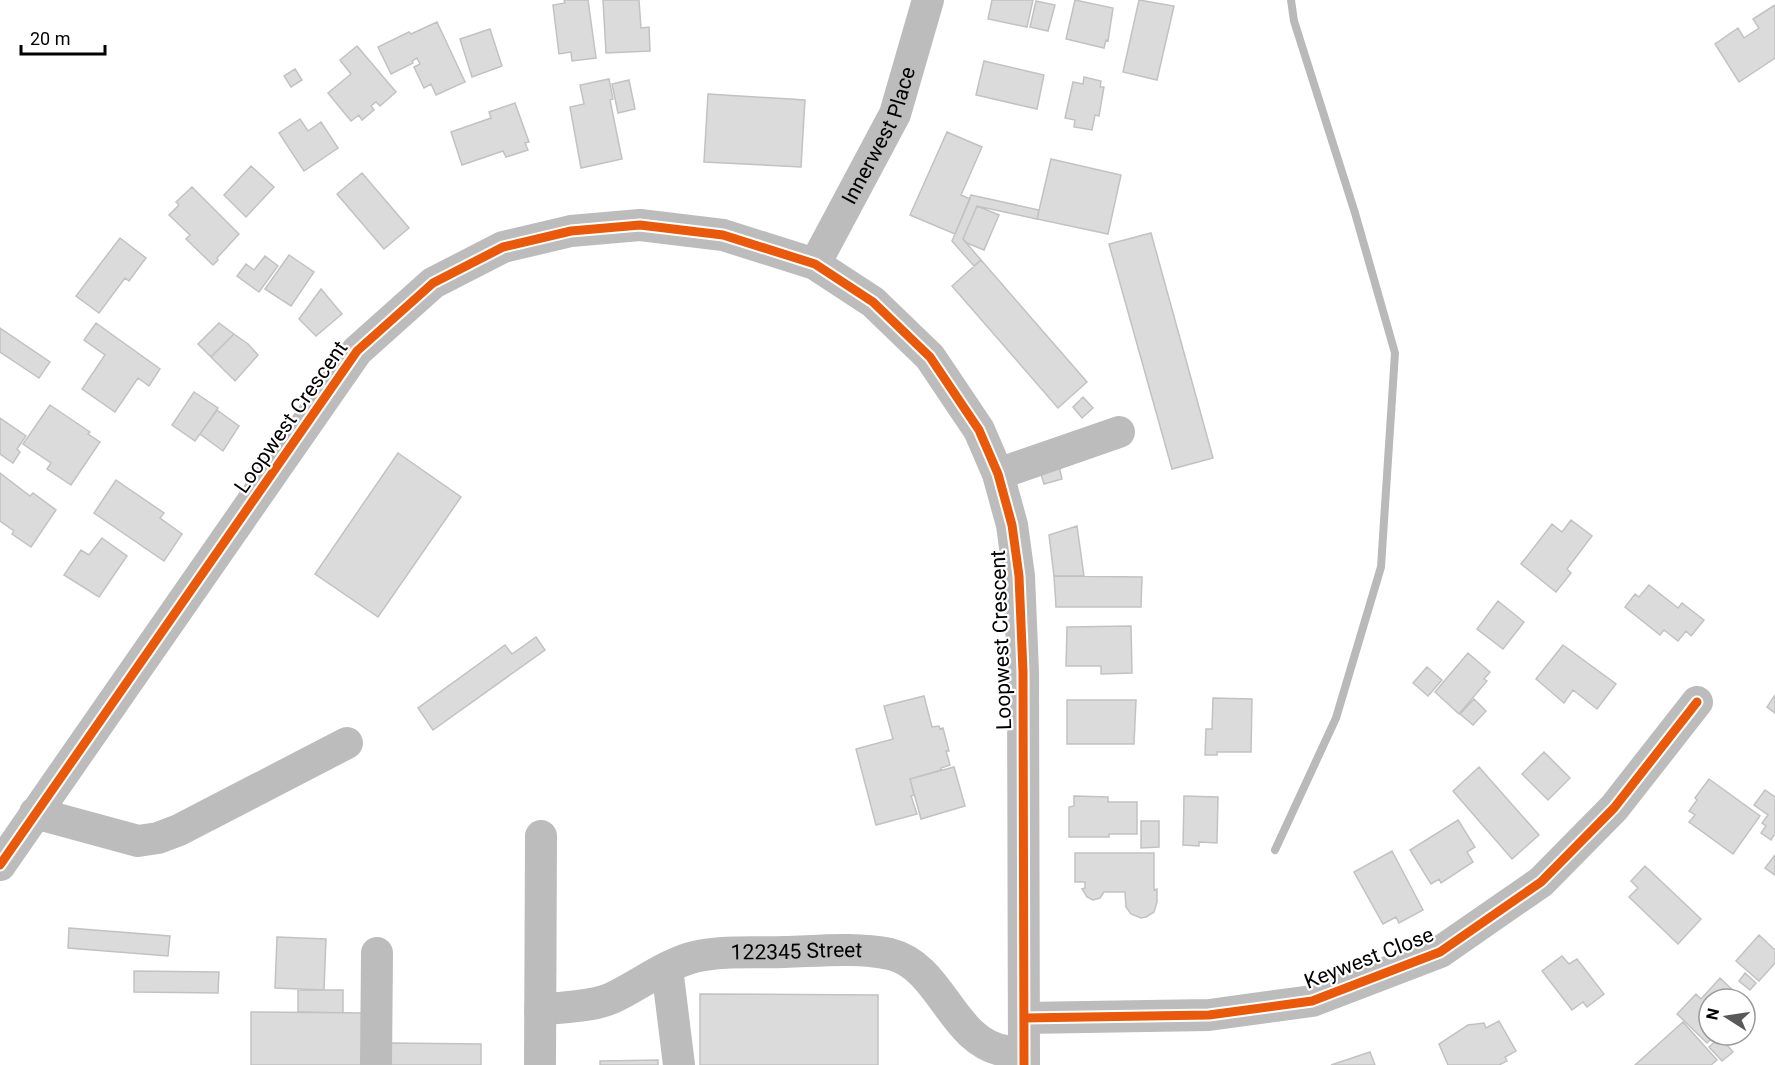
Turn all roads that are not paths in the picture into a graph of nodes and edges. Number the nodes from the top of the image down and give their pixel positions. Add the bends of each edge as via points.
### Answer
1 (928, 0) edge
2 (815, 264) junction
3 (1119, 432) dead end
4 (998, 474) junction
5 (1697, 702) dead end
6 (347, 742) dead end
7 (36, 813) junction
8 (541, 836) dead end
9 (0, 865) edge
10 (377, 954) dead end
11 (667, 968) junction
12 (540, 1010) junction
13 (1024, 1018) junction
14 (1024, 1058) edge
15 (376, 1065) edge
16 (540, 1065) edge
17 (679, 1065) edge

1 - 2 street, Innerwest Place via 895,114
2 - 4 street, Loopwest Crescent via 873,302 930,357 979,430
2 - 7 street, Loopwest Crescent via 723,235 640,225 571,231 503,247 433,284 357,351
3 - 4 street
4 - 13 street, Loopwest Crescent via 1012,525 1019,576
5 - 13 street, Keywest Close via 1614,808 1541,882 1440,952 1312,1001 1209,1015
6 - 7 street via 158,838 138,840
7 - 9 street, Loopwest Crescent
8 - 12 street
10 - 15 street
11 - 12 street, 122345 Street via 610,999
11 - 14 street, 122345 Street via 694,957 730,953 889,954 908,960 926,976 973,1034 990,1047
11 - 17 street
12 - 16 street
13 - 14 street, Loopwest Crescent

